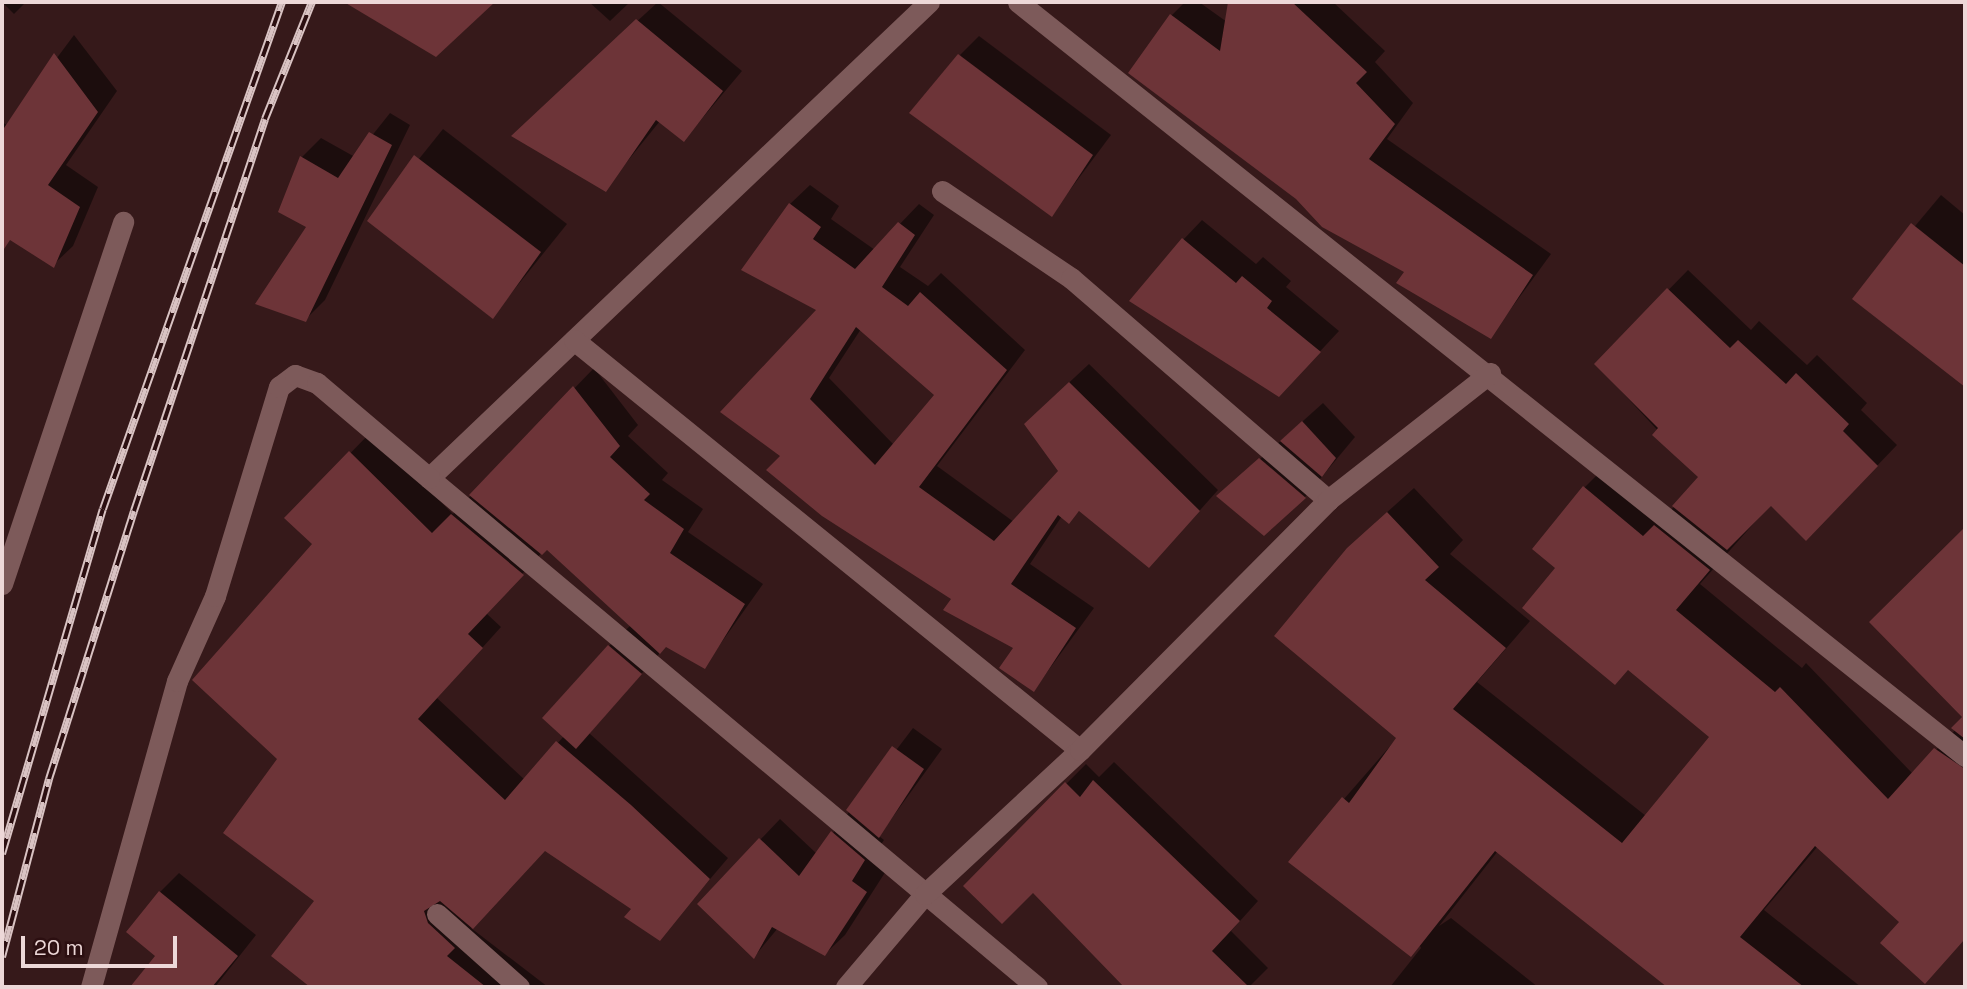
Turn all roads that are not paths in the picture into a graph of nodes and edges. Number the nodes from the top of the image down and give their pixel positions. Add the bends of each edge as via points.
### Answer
1 (929, 2) edge
2 (1018, 2) edge
3 (942, 191) dead end
4 (123, 222) dead end
5 (574, 340) junction
6 (1490, 373) junction
7 (429, 478) junction
8 (1328, 500) junction
9 (2, 584) edge
10 (1080, 750) junction
11 (1965, 757) edge
12 (925, 894) junction
13 (437, 914) dead end
14 (91, 987) edge
15 (519, 987) edge
16 (846, 987) edge
17 (1037, 987) edge

1 - 5 street
2 - 6 street
3 - 8 street via 1071,278
4 - 9 street
5 - 7 street
5 - 10 street
6 - 8 street
6 - 11 street
7 - 12 street
7 - 14 street via 317,383 295,375 279,387 215,596 177,681
8 - 10 street
10 - 12 street
12 - 16 street
12 - 17 street
13 - 15 street

